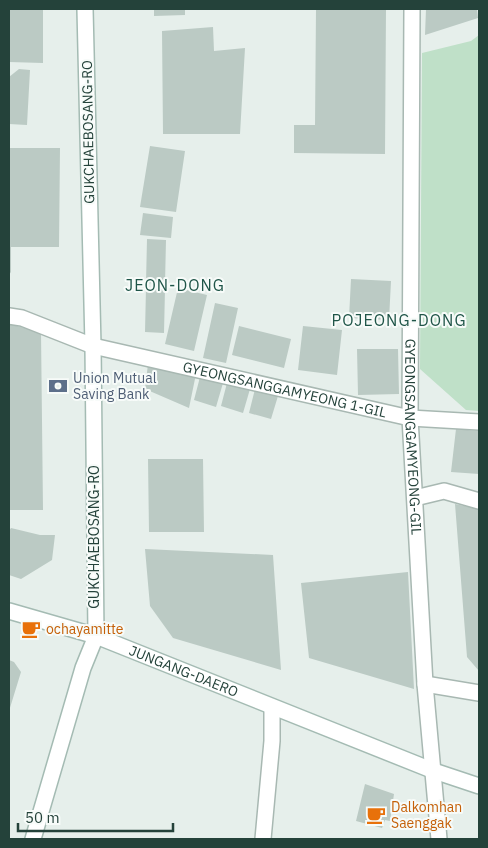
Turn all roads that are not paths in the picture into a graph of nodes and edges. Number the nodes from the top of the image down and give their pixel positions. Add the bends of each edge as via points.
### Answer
1 (85, 9) edge
2 (412, 9) edge
3 (9, 316) edge
4 (92, 346) junction
5 (410, 418) junction
6 (479, 422) edge
7 (414, 498) junction
8 (479, 501) edge
9 (9, 611) edge
10 (96, 636) junction
11 (425, 684) junction
12 (479, 693) edge
13 (272, 707) junction
14 (434, 771) junction
15 (479, 786) edge
16 (34, 839) edge
17 (263, 839) edge
18 (438, 839) edge

1 - 4 street, GUKCHAEBOSANG-RO
2 - 5 street, GYEONGSANGGAMYEONG-GIL
3 - 4 street via 22,318
4 - 5 street, GYEONGSANGGAMYEONG 1-GIL
4 - 10 street, GUKCHAEBOSANG-RO
5 - 6 street, GYEONGSANGGAMYEONG 1-GIL
5 - 7 street, GYEONGSANGGAMYEONG-GIL
7 - 8 street via 444,491
7 - 11 street, GYEONGSANGGAMYEONG-GIL
9 - 10 street, JUNGANG-DAERO
10 - 13 street, JUNGANG-DAERO
10 - 16 street, GUKCHAEBOSANG-RO via 81,676
11 - 12 street
11 - 14 street, GYEONGSANGGAMYEONG-GIL
13 - 14 street, JUNGANG-DAERO
13 - 17 street
14 - 15 street, JUNGANG-DAERO
14 - 18 street, GYEONGSANGGAMYEONG-GIL

